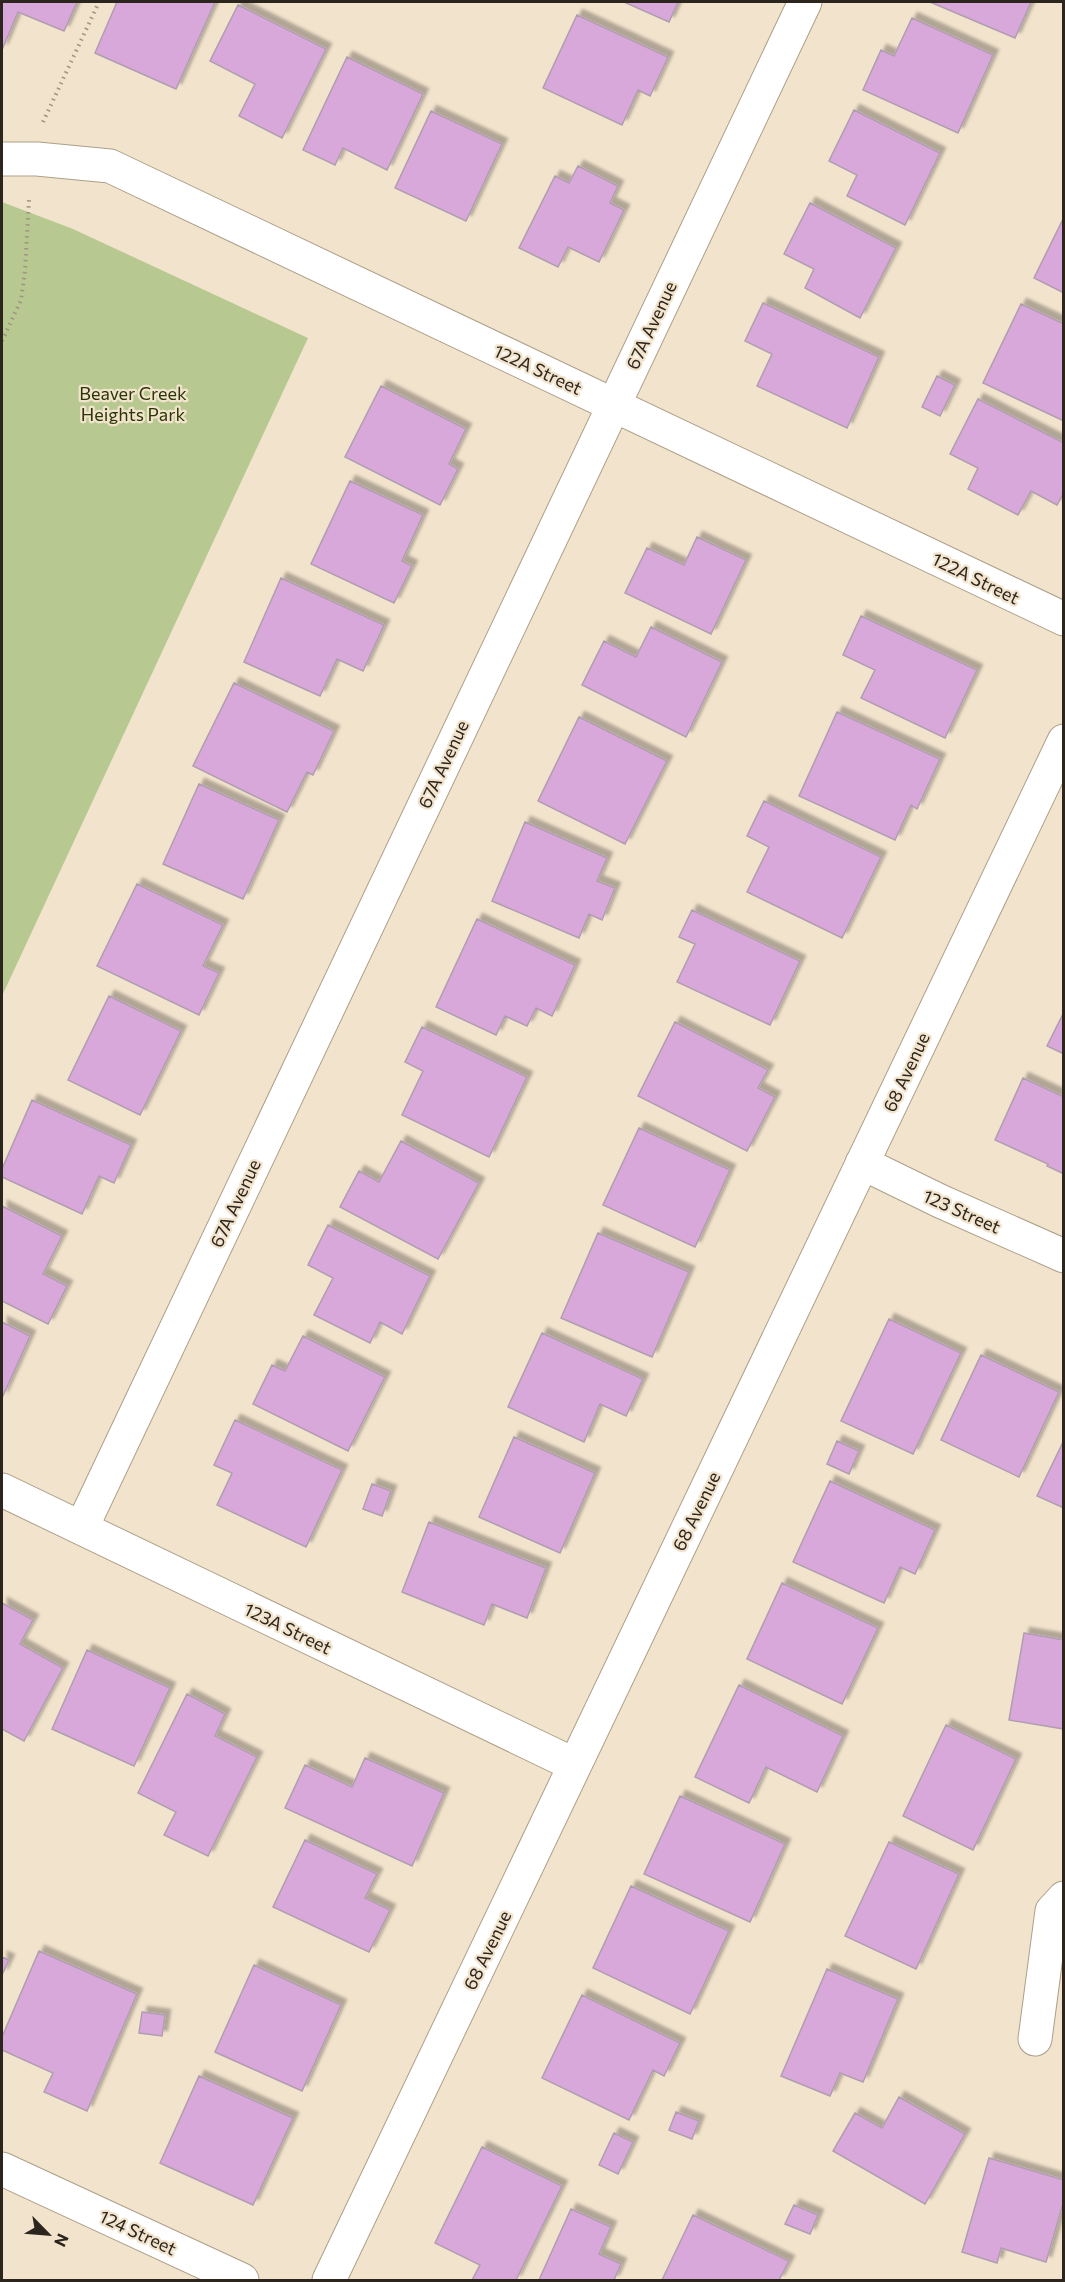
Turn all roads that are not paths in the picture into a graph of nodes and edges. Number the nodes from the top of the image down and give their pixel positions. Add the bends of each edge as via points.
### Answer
1 (805, 2) edge
2 (2, 159) edge
3 (614, 405) junction
4 (1064, 619) edge
5 (1064, 741) edge
6 (862, 1163) junction
7 (1064, 1256) edge
8 (2, 1490) edge
9 (82, 1527) junction
10 (575, 1765) junction
11 (1064, 1898) edge
12 (1035, 2039) dead end
13 (2, 2169) edge
14 (242, 2280) edge
15 (329, 2280) edge

1 - 3 street, 67A Avenue
2 - 3 street, 122A Street via 110,166
3 - 4 street, 122A Street
3 - 9 street, 67A Avenue
5 - 6 street, 68 Avenue
6 - 7 street, 123 Street
6 - 10 street, 68 Avenue
8 - 9 street, 123A Street
9 - 10 street, 123A Street
10 - 15 street, 68 Avenue
11 - 12 street via 1052,1911
13 - 14 street, 124 Street

